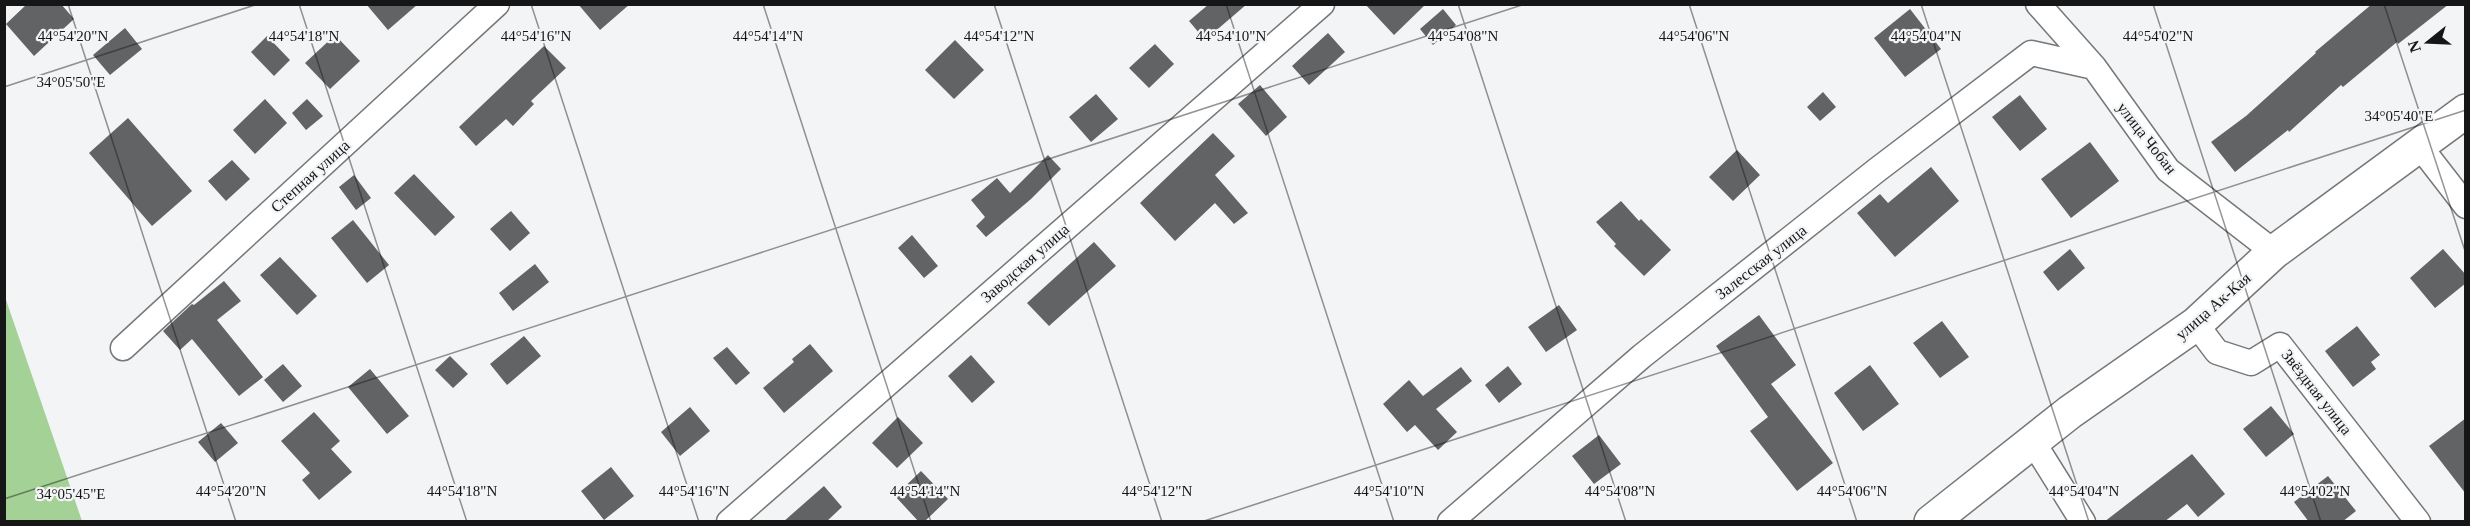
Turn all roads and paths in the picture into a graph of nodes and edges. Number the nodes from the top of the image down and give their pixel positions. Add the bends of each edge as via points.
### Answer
1 (497, 4) edge
2 (1322, 4) edge
3 (2038, 4) edge
4 (2094, 67) junction
5 (2466, 111) edge
6 (2418, 144) junction
7 (2466, 206) edge
8 (2274, 252) junction
9 (2196, 324) junction
10 (123, 348) dead end
11 (2033, 442) junction
12 (729, 522) edge
13 (1450, 522) edge
14 (1931, 522) edge
15 (2083, 522) edge
16 (2418, 522) edge

1 - 10 street, Степная улица
2 - 12 street, Заводская улица
3 - 4 street, улица Чобан
4 - 8 street, улица Чобан via 2168,170
4 - 13 street, Залесская улица via 2031,53 1642,356
5 - 6 main road, улица Ак-Кая
6 - 7 street
6 - 8 main road, улица Ак-Кая
8 - 9 main road, улица Ак-Кая
9 - 11 main road, улица Ак-Кая
9 - 16 street, Звёздная улица via 2217,352 2251,363 2280,345
11 - 14 main road, улица Ак-Кая
11 - 15 street

